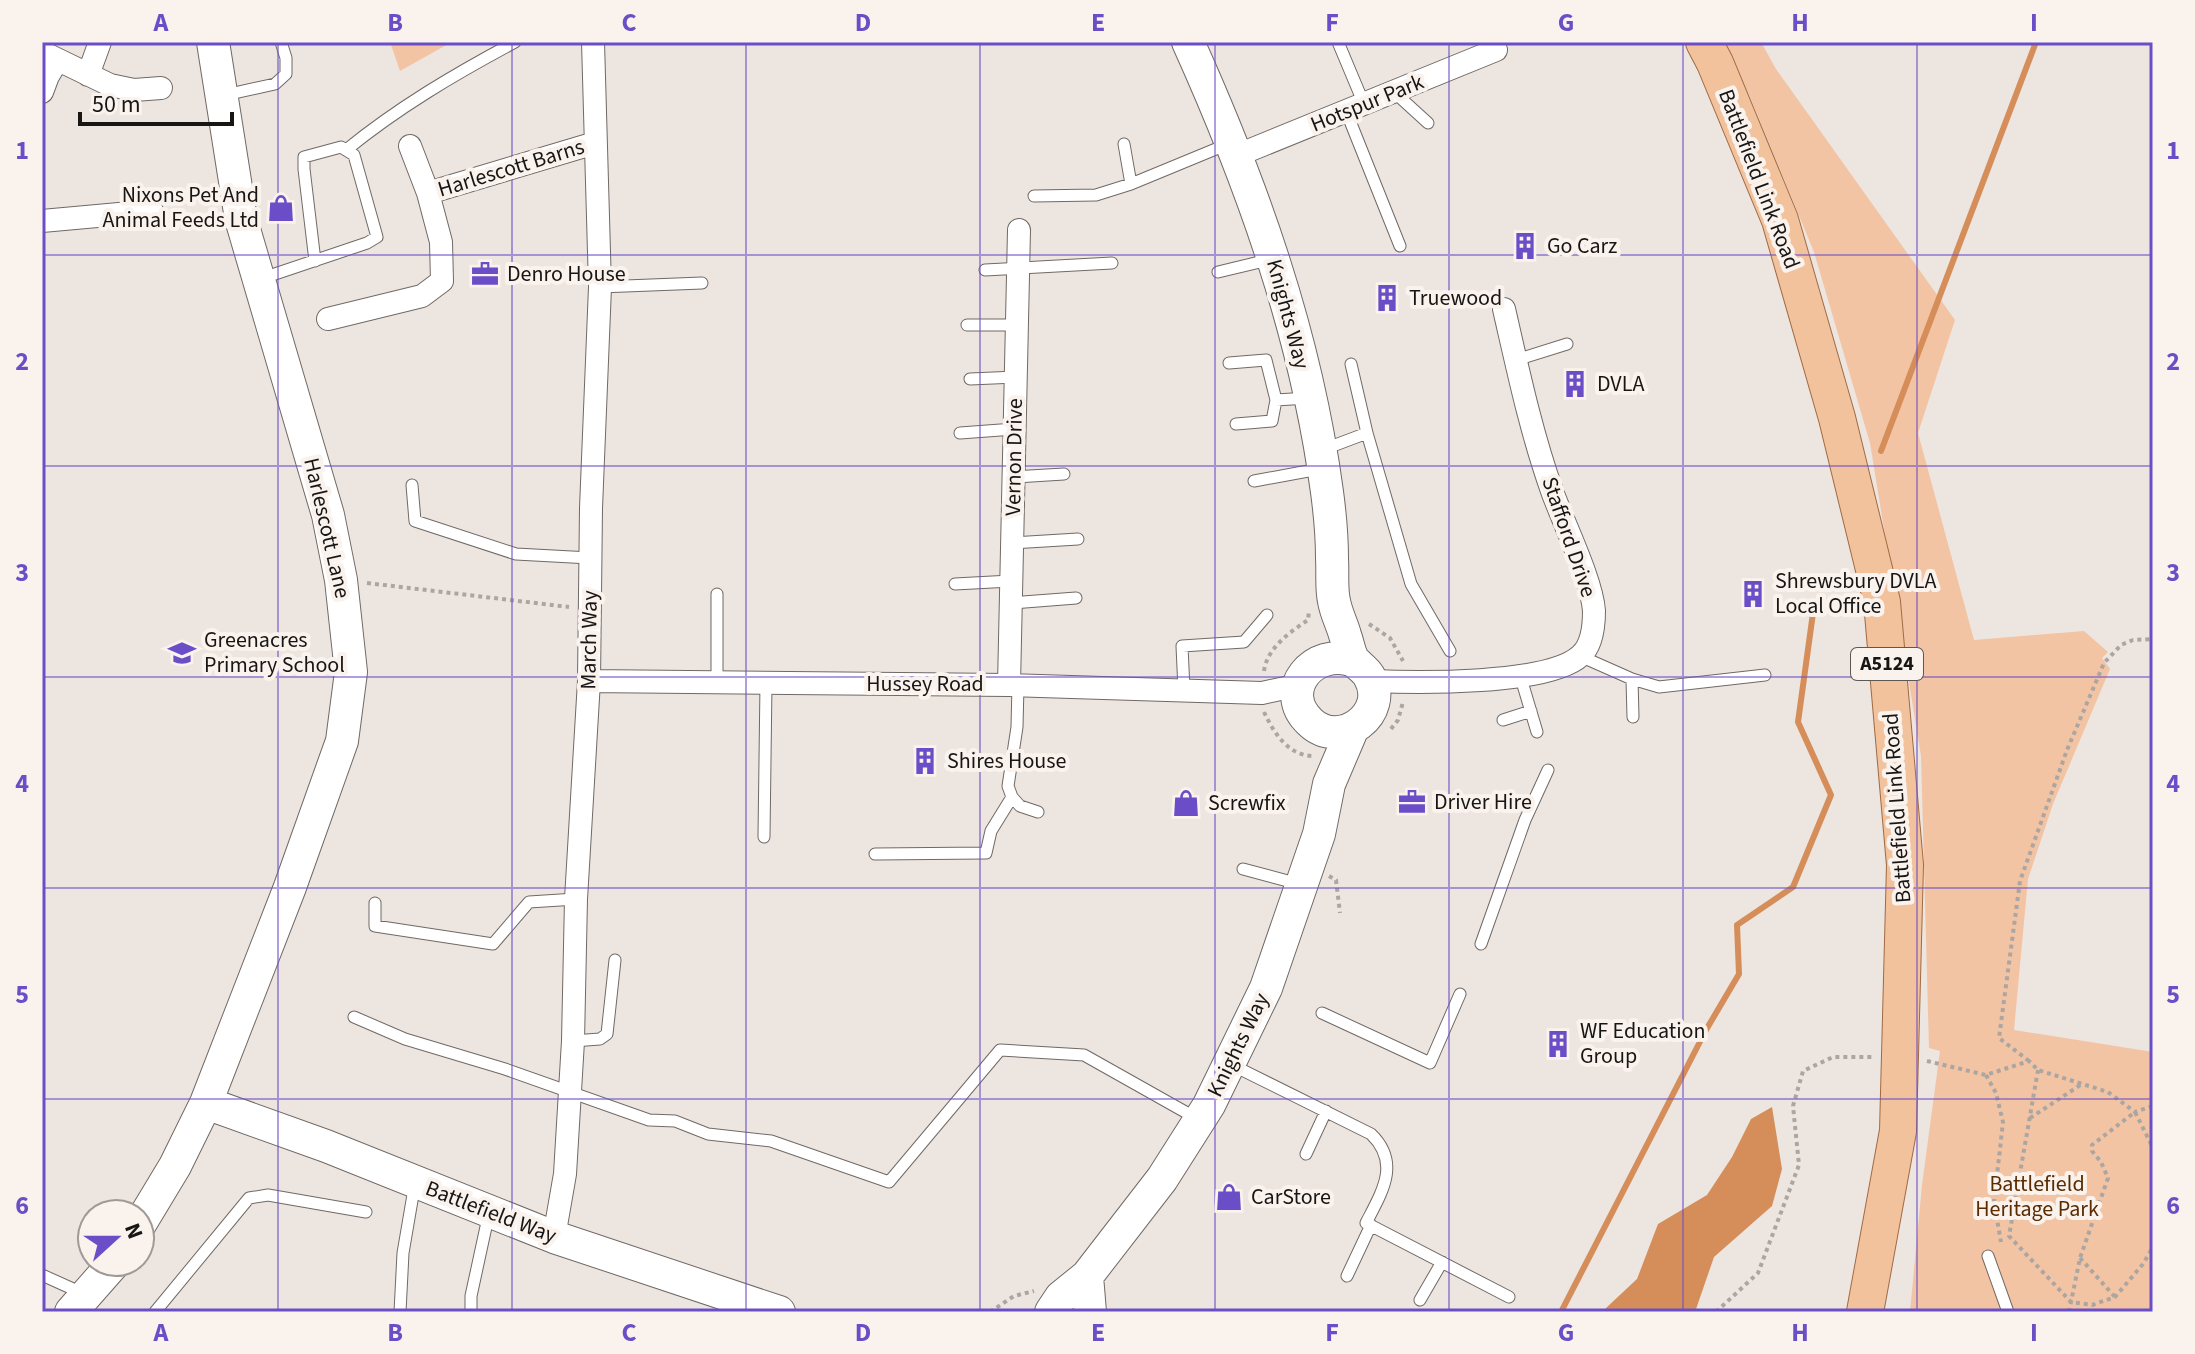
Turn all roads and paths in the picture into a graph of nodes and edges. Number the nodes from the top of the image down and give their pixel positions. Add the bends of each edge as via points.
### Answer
1 (100, 42) edge
2 (213, 42) edge
3 (281, 42) edge
4 (515, 42) edge
5 (593, 42) edge
6 (1188, 42) edge
7 (1338, 42) edge
8 (1704, 42) edge
9 (1496, 50) dead end
10 (50, 57) edge
11 (88, 75) junction
12 (161, 88) dead end
13 (42, 92) edge
14 (1394, 92) junction
15 (220, 96) junction
16 (1355, 107) junction
17 (1428, 123) dead end
18 (595, 143) junction
19 (1124, 144) dead end
20 (410, 146) dead end
21 (1235, 149) junction
22 (346, 150) junction
23 (1131, 184) junction
24 (428, 193) junction
25 (1034, 196) dead end
26 (152, 211) dead end
27 (42, 221) edge
28 (1019, 230) dead end
29 (1400, 246) dead end
30 (1273, 259) junction
31 (315, 261) junction
32 (1112, 263) dead end
33 (1018, 267) junction
34 (985, 270) dead end
35 (1218, 272) dead end
36 (259, 279) junction
37 (702, 283) dead end
38 (600, 287) junction
39 (1504, 309) dead end
40 (328, 319) dead end
41 (967, 325) dead end
42 (1017, 325) junction
43 (1567, 344) dead end
44 (1516, 360) junction
45 (1229, 363) dead end
46 (1351, 364) dead end
47 (1016, 377) junction
48 (970, 379) dead end
49 (1311, 398) junction
50 (1276, 400) junction
51 (1236, 424) dead end
52 (1014, 429) junction
53 (960, 433) dead end
54 (1367, 433) junction
55 (1322, 460) junction
56 (1064, 474) dead end
57 (1014, 477) junction
58 (1254, 481) dead end
59 (412, 485) dead end
60 (1078, 539) dead end
61 (1012, 543) junction
62 (590, 558) junction
63 (341, 580) junction
64 (955, 584) dead end
65 (1011, 592) junction
66 (717, 594) dead end
67 (1076, 598) dead end
68 (1321, 603) junction
69 (590, 609) junction
70 (1267, 615) dead end
71 (2153, 639) edge
72 (1450, 651) dead end
73 (1580, 656) junction
74 (1265, 663) dead end
75 (1307, 674) junction
76 (1519, 674) junction
77 (1765, 675) dead end
78 (1632, 679) junction
79 (589, 681) junction
80 (717, 682) junction
81 (766, 683) junction
82 (1013, 685) junction
83 (1184, 690) junction
84 (1262, 701) junction
85 (1531, 711) junction
86 (1633, 717) dead end
87 (1503, 720) dead end
88 (1340, 721) junction
89 (1537, 732) dead end
90 (1548, 770) dead end
91 (1012, 797) junction
92 (1038, 812) dead end
93 (764, 837) dead end
94 (875, 854) dead end
95 (1243, 869) dead end
96 (1303, 885) junction
97 (576, 899) junction
98 (375, 903) dead end
99 (1481, 944) dead end
100 (615, 960) dead end
101 (1460, 994) dead end
102 (1322, 1013) dead end
103 (354, 1017) dead end
104 (573, 1041) junction
105 (1874, 1057) dead end
106 (1918, 1059) dead end
107 (2029, 1061) junction
108 (1229, 1063) junction
109 (2038, 1070) junction
110 (1986, 1075) junction
111 (2083, 1084) junction
112 (568, 1091) junction
113 (206, 1103) junction
114 (2153, 1106) edge
115 (1326, 1111) junction
116 (2135, 1112) junction
117 (2030, 1118) junction
118 (1200, 1120) junction
119 (2153, 1148) edge
120 (1306, 1154) dead end
121 (415, 1182) junction
122 (156, 1198) edge
123 (366, 1212) dead end
124 (489, 1213) junction
125 (1371, 1225) junction
126 (554, 1237) junction
127 (2001, 1242) dead end
128 (2153, 1247) edge
129 (1988, 1256) dead end
130 (2080, 1258) junction
131 (1442, 1262) junction
132 (42, 1275) edge
133 (1087, 1276) junction
134 (1347, 1276) dead end
135 (101, 1278) edge
136 (1509, 1297) dead end
137 (2115, 1297) junction
138 (1420, 1300) dead end
139 (1047, 1302) edge
140 (2071, 1302) junction
141 (78, 1304) edge
142 (155, 1312) edge
143 (400, 1312) edge
144 (471, 1312) edge
145 (779, 1312) edge
146 (990, 1312) edge
147 (1090, 1312) edge
148 (1716, 1312) edge
149 (1865, 1312) edge
150 (2008, 1312) edge
151 (2069, 1312) edge

1 - 11 street
2 - 15 street, Harlescott Lane
3 - 15 lane via 286,74 275,84
4 - 22 lane via 433,86
5 - 18 street, March Way
6 - 21 street, Knights Way
7 - 16 lane
8 - 149 main road, Battlefield Link Road / A5124 via 1780,220 1882,602 1905,865 1898,1131
9 - 14 street, Hotspur Park
10 - 11 street
10 - 13 street
11 - 12 street via 134,90
14 - 16 street, Hotspur Park
14 - 17 lane
15 - 36 street, Harlescott Lane via 241,219
16 - 21 street, Hotspur Park
16 - 29 lane
18 - 24 street, Harlescott Barns
18 - 38 street, March Way
19 - 23 lane
20 - 24 street, Harlescott Barns
21 - 23 lane
21 - 30 street, Knights Way
22 - 31 lane via 304,157
22 - 31 lane via 354,155 377,237
23 - 25 lane via 1096,195
24 - 40 street, Harlescott Barns via 441,242 442,281 422,296
26 - 27 street
28 - 33 street, Vernon Drive
30 - 35 lane
30 - 49 street, Knights Way
31 - 36 lane
32 - 33 lane
33 - 34 lane
33 - 42 street, Vernon Drive
36 - 63 street, Harlescott Lane via 328,515
37 - 38 lane
38 - 62 street, March Way
39 - 44 street, Stafford Drive
41 - 42 lane
42 - 47 street, Vernon Drive
43 - 44 lane
44 - 73 street, Stafford Drive via 1552,490 1594,609 1593,632
45 - 50 lane via 1266,360
46 - 54 lane
47 - 48 lane
47 - 52 street, Vernon Drive
49 - 50 lane
49 - 55 street, Knights Way
50 - 51 lane via 1272,421
52 - 53 lane
52 - 57 street, Vernon Drive
54 - 55 lane
54 - 72 lane via 1411,584
55 - 58 lane
55 - 68 street, Knights Way via 1331,525
56 - 57 lane
57 - 61 street, Vernon Drive
59 - 62 lane via 415,521 516,554
60 - 61 lane
61 - 65 street, Vernon Drive
62 - 69 street, March Way
63 - 69 path
63 - 113 street, Harlescott Lane via 351,672 342,741
64 - 65 lane
65 - 67 lane
65 - 82 street, Vernon Drive
66 - 80 lane
68 - 74 path
68 - 75 street, Knights Way
68 - 88 street, Knights Way
69 - 79 street, March Way
70 - 83 lane via 1244,642 1182,646
71 - 107 path via 2121,645 2104,663 2020,881 1999,1038
73 - 76 street via 1562,667
73 - 78 lane
75 - 84 street, Hussey Road
75 - 88 street, Knights Way via 1299,706
75 - 88 street via 1329,657
76 - 85 lane
76 - 88 street via 1427,683
77 - 78 lane via 1659,687
78 - 86 lane
79 - 80 street, Hussey Road
79 - 97 street, March Way
80 - 81 street, Hussey Road
81 - 82 street, Hussey Road
81 - 93 lane
82 - 83 street, Hussey Road
82 - 91 lane via 1017,727 1008,786
83 - 84 street, Hussey Road
84 - 88 street, Hussey Road
84 - 88 path via 1272,729 1295,752
85 - 87 lane
85 - 89 lane
88 - 96 street, Knights Way via 1319,834
90 - 99 lane
91 - 92 lane
91 - 94 lane via 991,831 986,853
95 - 96 lane
96 - 108 street, Knights Way via 1266,988
97 - 98 lane via 529,902 493,944 375,926
97 - 104 street, March Way
100 - 104 lane via 607,1034
101 - 102 lane via 1430,1063
103 - 112 lane via 405,1039
104 - 112 street, March Way
105 - 148 path via 1833,1057 1803,1071 1793,1106 1799,1165 1758,1273
106 - 110 path
107 - 109 path
107 - 110 path
108 - 115 lane
108 - 118 street, Knights Way
109 - 111 path
109 - 117 path
110 - 127 path via 2003,1122 1994,1202
111 - 116 path via 2108,1092
111 - 117 path
112 - 118 lane via 649,1120 771,1141 889,1182 1000,1050 1084,1055
112 - 126 street, March Way via 565,1174
113 - 121 street, Battlefield Way
113 - 122 street, Harlescott Lane
114 - 116 path
115 - 120 lane
115 - 125 lane via 1384,1146 1385,1187 1366,1223
116 - 119 path
116 - 130 path via 2092,1145 2108,1178
117 - 140 path via 2009,1236
118 - 133 street, Knights Way
121 - 124 street, Battlefield Way
121 - 143 lane
123 - 142 lane via 268,1195 249,1198
124 - 126 street, Battlefield Way
124 - 144 lane
125 - 131 lane
125 - 134 lane
126 - 145 street, Battlefield Way via 714,1298
128 - 137 path
129 - 150 lane
130 - 137 path
130 - 140 path
131 - 136 lane
131 - 138 lane
132 - 141 lane
133 - 139 street, Knights Way
133 - 147 street
135 - 141 street
137 - 140 path via 2092,1305
139 - 146 path via 1036,1290 1014,1296
140 - 151 path

